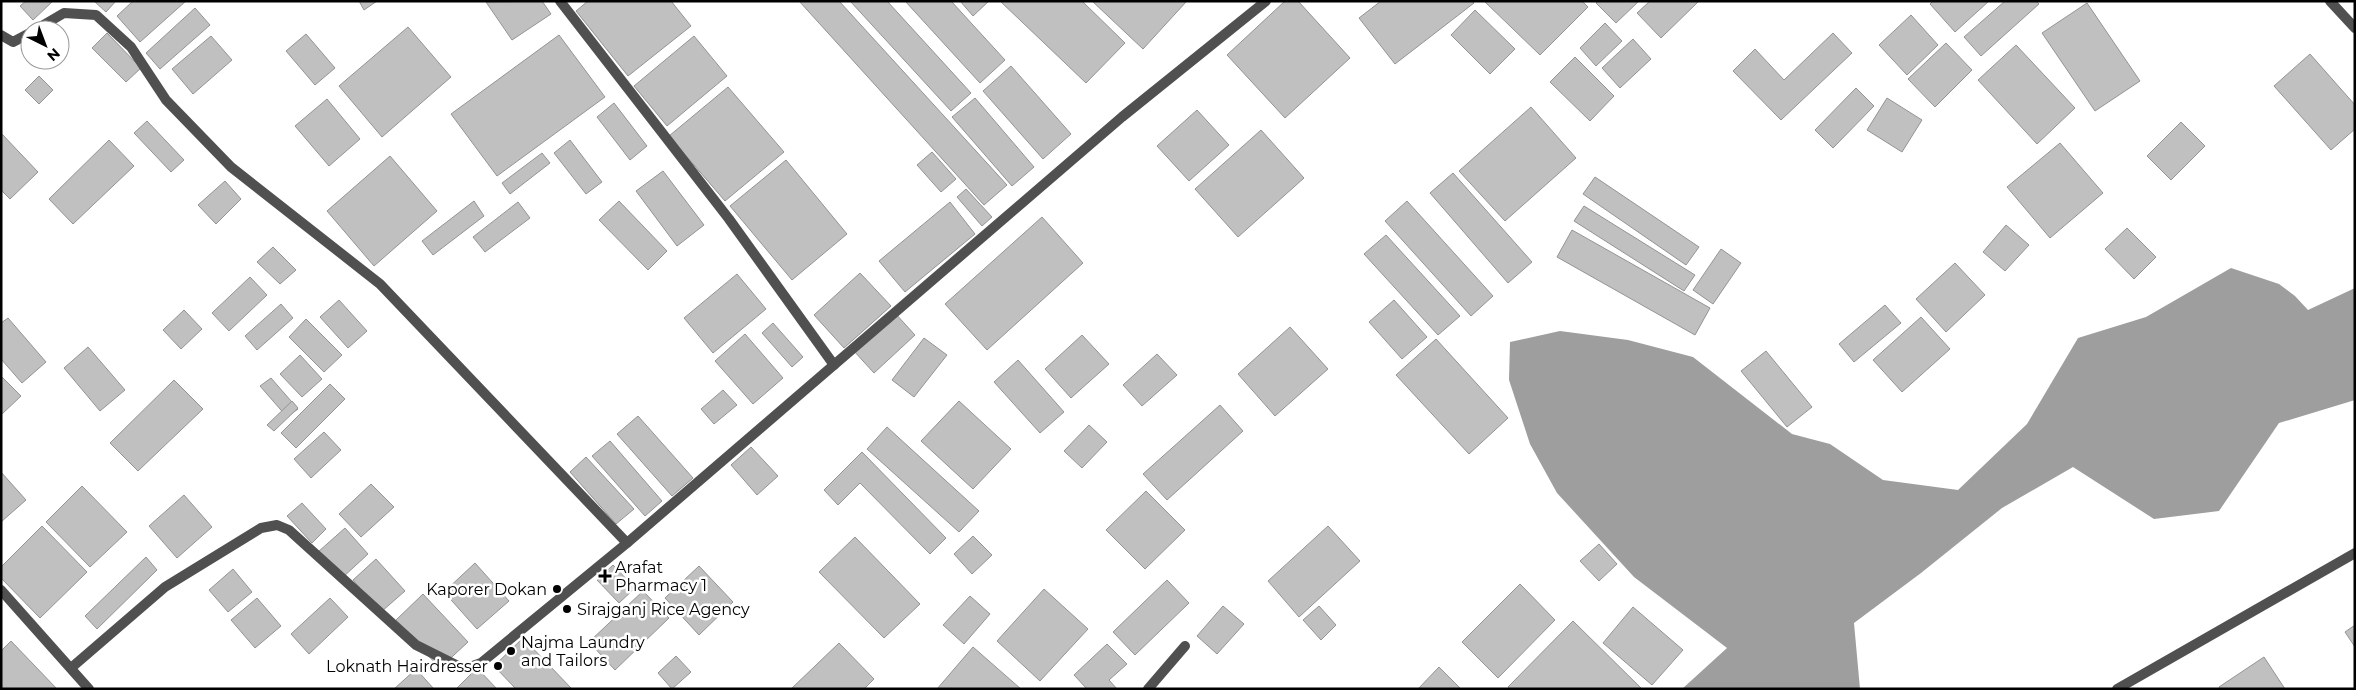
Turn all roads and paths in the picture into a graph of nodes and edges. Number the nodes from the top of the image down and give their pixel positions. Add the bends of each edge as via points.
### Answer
1 (560, 1) edge
2 (1266, 1) edge
3 (2330, 1) edge
4 (52, 20) edge
5 (2355, 28) edge
6 (1, 35) edge
7 (20, 38) edge
8 (834, 365) junction
9 (627, 543) junction
10 (2355, 552) edge
11 (1, 590) edge
12 (1186, 646) dead end
13 (71, 668) junction
14 (89, 689) edge
15 (1148, 689) edge
16 (2117, 689) edge

1 - 8 street via 729,219
2 - 8 street via 1122,117
3 - 5 street
4 - 9 street via 64,13 96,15 131,47 166,100 231,166 380,284
6 - 7 street via 13,42
8 - 9 street
9 - 13 street via 481,662 460,667 416,645 290,530 277,525 262,528 165,587
10 - 16 street
11 - 13 street
12 - 15 street
13 - 14 street

